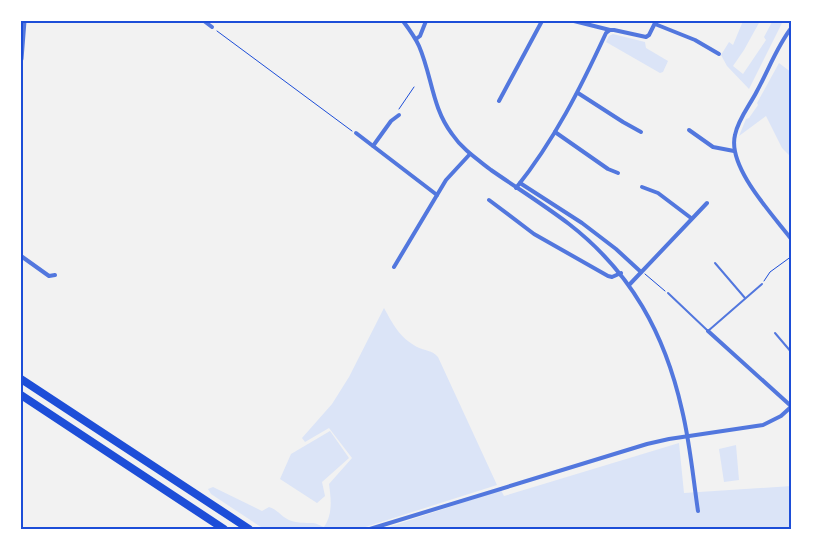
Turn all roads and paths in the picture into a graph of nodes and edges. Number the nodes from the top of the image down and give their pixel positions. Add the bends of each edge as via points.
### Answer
1 (24, 21) edge
2 (204, 21) edge
3 (402, 21) edge
4 (426, 21) edge
5 (542, 21) edge
6 (574, 21) edge
7 (656, 22) edge
8 (212, 27) joint
9 (792, 27) edge
10 (610, 30) junction
11 (416, 39) junction
12 (719, 54) dead end
13 (21, 59) edge
14 (414, 87) dead end
15 (578, 93) junction
16 (499, 101) dead end
17 (399, 115) joint
18 (689, 130) dead end
19 (555, 132) junction
20 (641, 132) dead end
21 (356, 133) joint
22 (372, 146) junction
23 (734, 151) junction
24 (470, 154) junction
25 (618, 173) dead end
26 (520, 183) junction
27 (516, 188) junction
28 (642, 188) dead end
29 (437, 194) junction
30 (489, 200) dead end
31 (707, 203) dead end
32 (691, 218) junction
33 (792, 240) edge
34 (21, 256) edge
35 (792, 256) edge
36 (715, 263) dead end
37 (394, 268) dead end
38 (642, 272) junction
39 (621, 273) junction
40 (55, 275) dead end
41 (630, 284) junction
42 (762, 284) joint
43 (668, 293) joint
44 (745, 298) junction
45 (708, 330) junction
46 (775, 333) dead end
47 (792, 353) edge
48 (21, 379) edge
49 (21, 395) edge
50 (792, 406) edge
51 (687, 436) junction
52 (698, 511) dead end
53 (224, 529) edge
54 (249, 529) edge
55 (370, 529) edge

1 - 13 street
2 - 8 street
3 - 11 street
4 - 11 street
5 - 16 street
6 - 10 street
7 - 10 street via 646,37
7 - 12 street
8 - 21 path
9 - 23 street via 779,45 737,128
10 - 15 street
11 - 24 street via 436,104 452,135
14 - 17 path via 400,107
15 - 19 street
15 - 20 street
17 - 22 street
18 - 23 street via 713,148
19 - 25 street
19 - 26 street
21 - 22 street
22 - 29 street
23 - 33 street via 748,181
24 - 27 street
24 - 29 street
26 - 27 street
26 - 38 street via 582,223
27 - 39 street via 581,234
28 - 32 street via 658,194
29 - 37 street
30 - 39 street via 534,234 608,276
31 - 32 street
32 - 38 street
34 - 40 street via 49,276
35 - 42 path via 770,272
36 - 44 lane
38 - 41 street
38 - 43 path
39 - 41 street
41 - 51 street via 663,345 677,387
42 - 44 lane
43 - 45 lane
44 - 45 lane
45 - 50 street
46 - 47 lane
48 - 54 highway
49 - 53 highway
50 - 51 street via 781,416 762,425
51 - 52 street
51 - 55 street via 647,444

